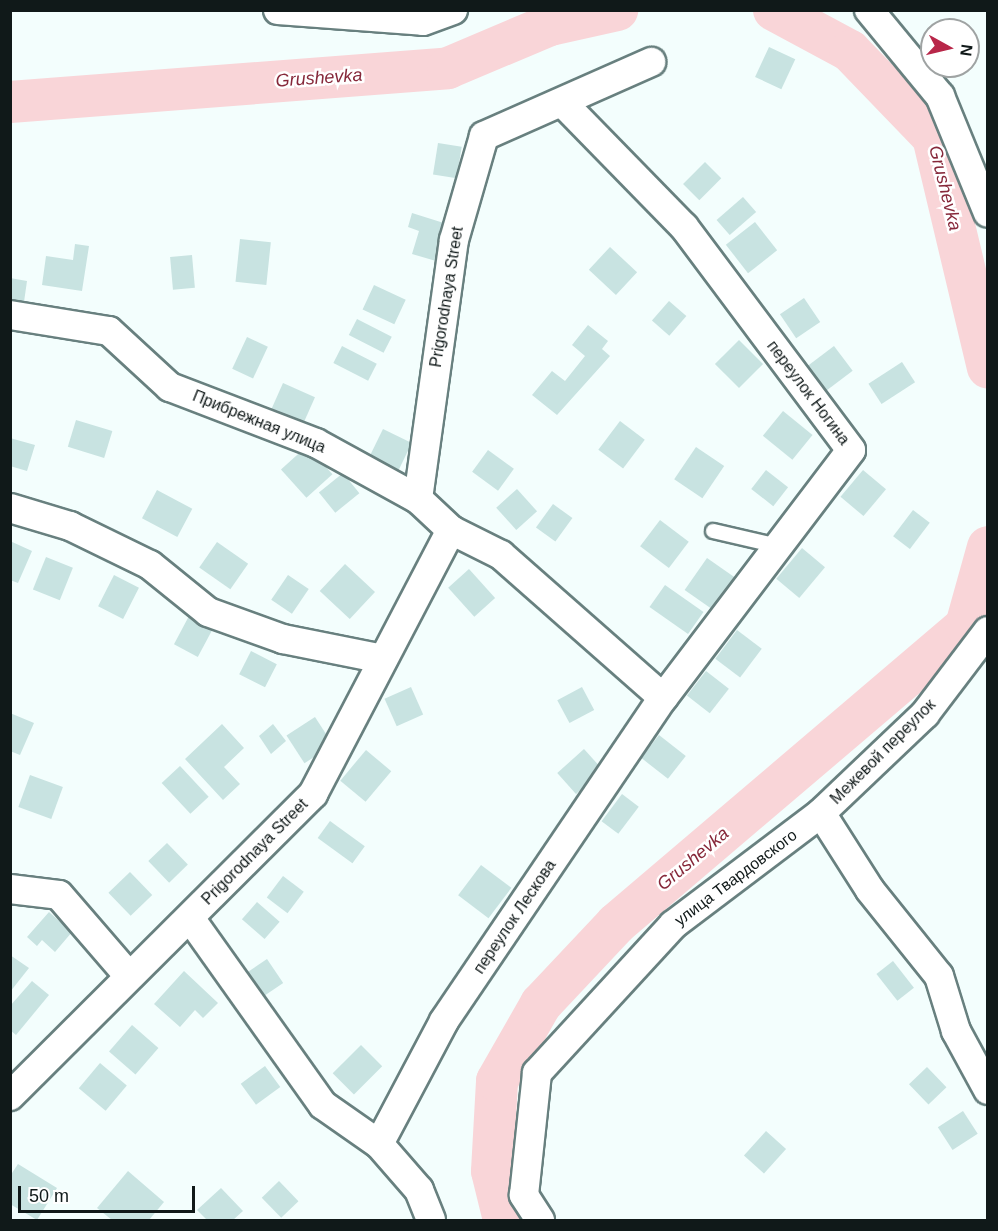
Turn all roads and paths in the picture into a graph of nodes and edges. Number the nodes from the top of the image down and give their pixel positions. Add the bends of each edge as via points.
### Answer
1 (278, 10) edge
2 (453, 10) edge
3 (869, 10) edge
4 (651, 62) dead end
5 (563, 103) junction
6 (987, 213) edge
7 (10, 315) edge
8 (418, 499) junction
9 (10, 508) edge
10 (451, 530) junction
11 (713, 531) dead end
12 (778, 546) junction
13 (987, 632) edge
14 (383, 659) junction
15 (663, 698) junction
16 (821, 813) junction
17 (10, 889) edge
18 (190, 918) junction
19 (129, 976) junction
20 (987, 1090) edge
21 (10, 1096) edge
22 (379, 1144) junction
23 (431, 1221) edge
24 (540, 1221) edge

1 - 2 street via 423,21
3 - 6 street via 940,96
4 - 5 street, Prigorodnaya Street
5 - 8 street, Prigorodnaya Street via 484,136 454,240
5 - 12 street, переулок Ногина via 684,227 851,450
7 - 8 street, Прибрежная улица via 109,331 170,387 316,443
8 - 10 street, Прибрежная улица
9 - 14 street via 70,526 150,565 208,612 283,639
10 - 14 street, Prigorodnaya Street
10 - 15 street, Прибрежная улица via 501,555
11 - 12 lane
12 - 15 street, переулок Ногина
13 - 16 street, Межевой переулок via 925,714
14 - 18 street, Prigorodnaya Street via 313,794
15 - 22 street, переулок Лескова via 444,1022
16 - 20 street via 870,890 939,976 956,1031
16 - 24 street, улица Твардовского via 673,925 537,1073 524,1195
17 - 19 street via 59,895
18 - 19 street, Prigorodnaya Street
18 - 22 street via 323,1105
19 - 21 street, Prigorodnaya Street
22 - 23 street via 419,1190

